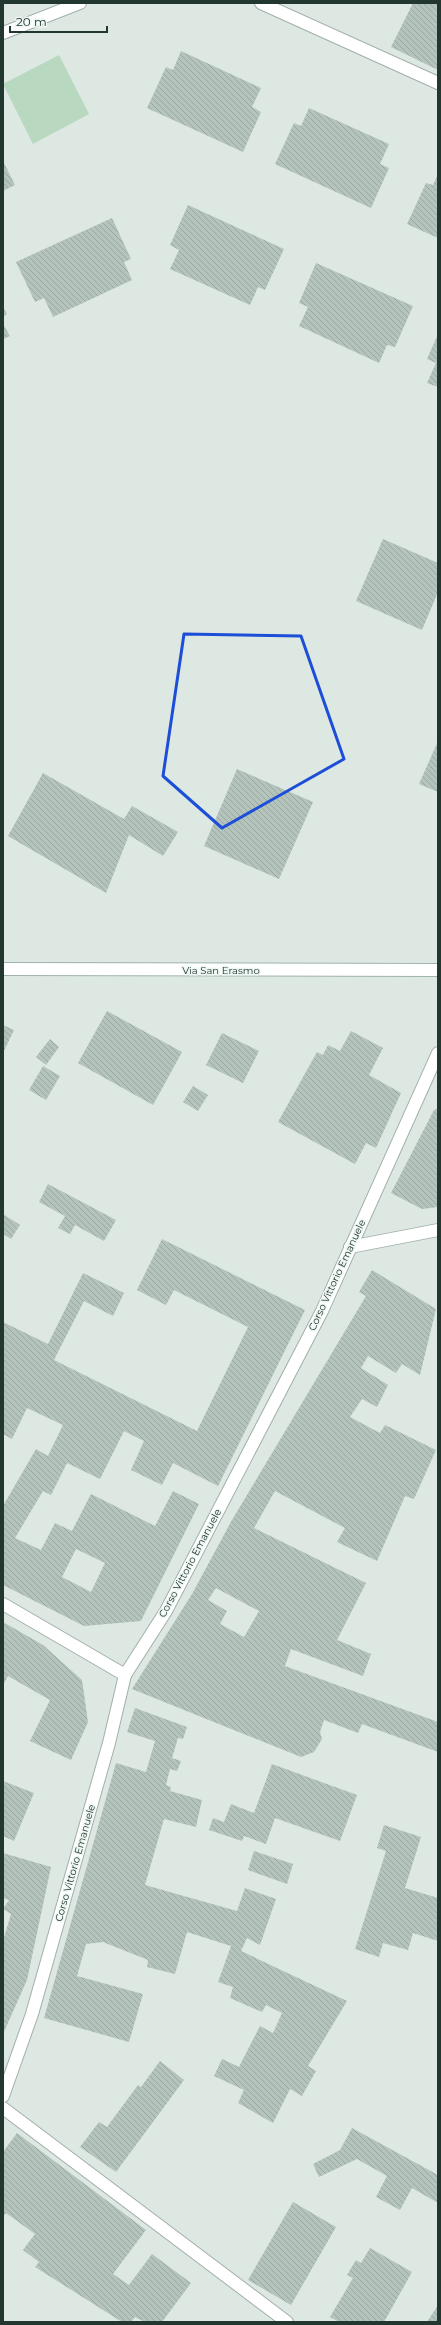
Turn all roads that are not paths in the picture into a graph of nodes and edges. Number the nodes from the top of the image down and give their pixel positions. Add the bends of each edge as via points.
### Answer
1 (80, 3) edge
2 (261, 3) edge
3 (3, 33) edge
4 (438, 84) edge
5 (3, 969) edge
6 (438, 970) edge
7 (438, 1053) edge
8 (438, 1230) edge
9 (350, 1247) junction
10 (3, 1604) edge
11 (124, 1675) junction
12 (3, 2096) edge
13 (3, 2108) edge
14 (287, 2322) edge

1 - 3 street
2 - 4 street
5 - 6 street, Via San Erasmo
7 - 9 street, Corso Vittorio Emanuele
8 - 9 street
9 - 11 street, Corso Vittorio Emanuele via 322,1311 166,1611
10 - 11 street
11 - 12 street, Corso Vittorio Emanuele via 109,1743 32,2014
13 - 14 street

